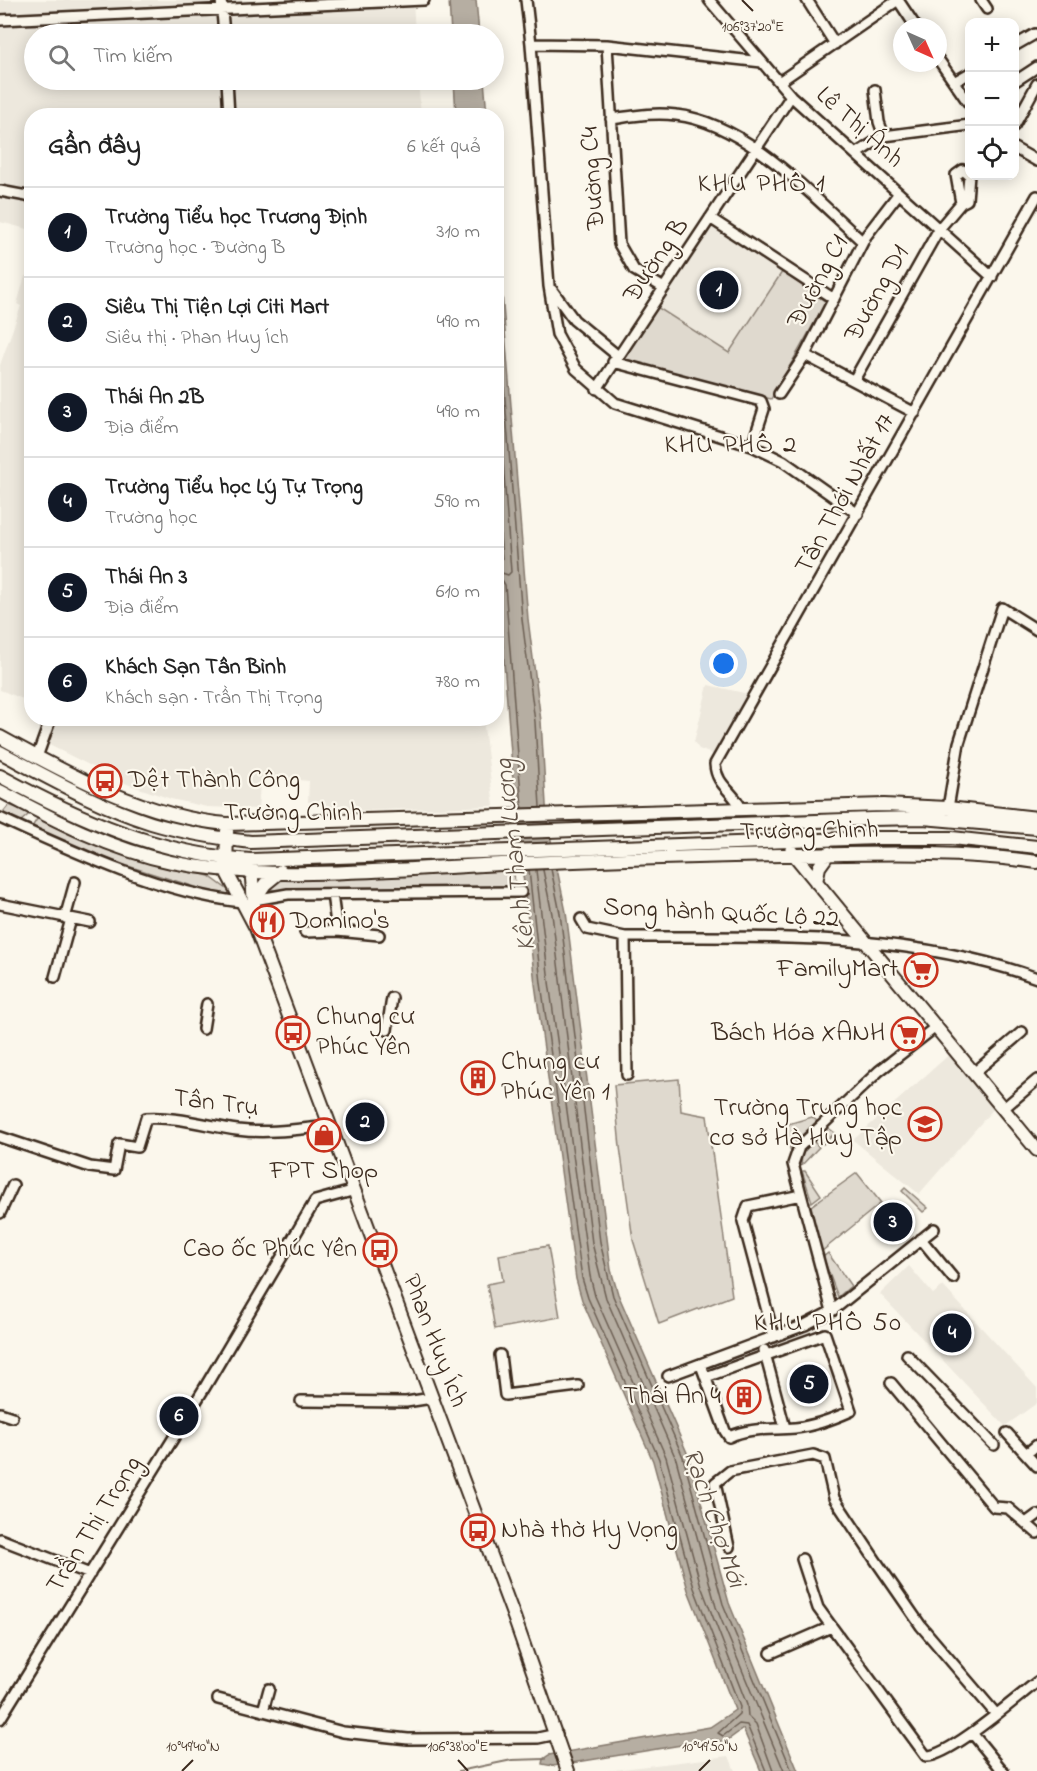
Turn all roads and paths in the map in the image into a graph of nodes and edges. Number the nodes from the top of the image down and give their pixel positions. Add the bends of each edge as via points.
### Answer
1 (222, 0) edge
2 (424, 0) edge
3 (526, 0) edge
4 (709, 0) edge
5 (807, 0) edge
6 (898, 0) edge
7 (981, 0) edge
8 (987, 9) dead end
9 (222, 11) junction
10 (910, 18) edge
11 (0, 20) edge
12 (223, 24) edge
13 (1035, 34) dead end
14 (1019, 43) edge
15 (531, 44) junction
16 (835, 44) junction
17 (607, 45) junction
18 (762, 62) junction
19 (1037, 67) edge
20 (947, 72) edge
21 (965, 75) edge
22 (1019, 79) edge
23 (779, 82) junction
24 (954, 82) junction
25 (1037, 84) edge
26 (228, 90) edge
27 (875, 90) dead end
28 (791, 96) junction
29 (965, 99) edge
30 (229, 108) edge
31 (1019, 117) edge
32 (612, 119) junction
33 (965, 126) edge
34 (884, 136) junction
35 (757, 147) junction
36 (1019, 151) edge
37 (856, 154) junction
38 (1037, 161) edge
39 (0, 191) edge
40 (899, 193) junction
41 (24, 196) edge
42 (1037, 196) edge
43 (961, 203) dead end
44 (710, 218) junction
45 (939, 229) junction
46 (863, 242) junction
47 (992, 277) junction
48 (549, 286) junction
49 (664, 288) junction
50 (834, 299) junction
51 (804, 355) junction
52 (615, 359) junction
53 (854, 380) junction
54 (597, 389) junction
55 (779, 394) dead end
56 (915, 413) junction
57 (752, 446) junction
58 (858, 514) junction
59 (1037, 630) edge
60 (48, 726) edge
61 (0, 737) edge
62 (0, 752) edge
63 (37, 757) junction
64 (0, 776) edge
65 (1, 794) edge
66 (741, 808) junction
67 (948, 814) junction
68 (0, 818) edge
69 (1033, 819) edge
70 (407, 821) junction
71 (227, 824) junction
72 (252, 825) junction
73 (408, 835) junction
74 (227, 839) junction
75 (251, 842) junction
76 (782, 842) junction
77 (1022, 845) junction
78 (1037, 847) edge
79 (407, 853) junction
80 (582, 853) junction
81 (829, 853) junction
82 (794, 855) junction
83 (305, 857) junction
84 (1021, 860) junction
85 (1037, 862) edge
86 (226, 865) junction
87 (251, 866) junction
88 (407, 869) junction
89 (279, 872) junction
90 (75, 882) dead end
91 (816, 882) junction
92 (521, 892) dead end
93 (332, 894) junction
94 (248, 901) junction
95 (0, 904) edge
96 (68, 919) junction
97 (581, 919) dead end
98 (90, 922) dead end
99 (305, 932) dead end
100 (337, 932) junction
101 (379, 935) dead end
102 (625, 937) junction
103 (865, 942) junction
104 (56, 977) dead end
105 (1037, 978) edge
106 (392, 998) dead end
107 (207, 1004) dead end
108 (937, 1026) junction
109 (203, 1029) dead end
110 (387, 1030) dead end
111 (1022, 1032) dead end
112 (975, 1072) junction
113 (627, 1075) dead end
114 (1037, 1080) edge
115 (1004, 1108) junction
116 (329, 1126) junction
117 (0, 1137) edge
118 (1037, 1150) edge
119 (13, 1185) dead end
120 (352, 1191) junction
121 (801, 1195) junction
122 (0, 1213) edge
123 (934, 1229) dead end
124 (921, 1239) junction
125 (953, 1278) dead end
126 (832, 1311) junction
127 (774, 1337) junction
128 (761, 1342) junction
129 (500, 1355) dead end
130 (766, 1355) junction
131 (907, 1355) dead end
132 (701, 1365) junction
133 (668, 1376) dead end
134 (706, 1377) junction
135 (891, 1383) dead end
136 (578, 1386) dead end
137 (432, 1398) junction
138 (301, 1401) dead end
139 (0, 1413) edge
140 (12, 1417) dead end
141 (785, 1428) junction
142 (1007, 1433) dead end
143 (1037, 1444) edge
144 (994, 1445) dead end
145 (1026, 1454) junction
146 (1037, 1466) edge
147 (1037, 1515) edge
148 (1026, 1523) junction
149 (1037, 1533) edge
150 (0, 1539) edge
151 (729, 1547) dead end
152 (802, 1558) dead end
153 (90, 1574) junction
154 (831, 1627) junction
155 (771, 1653) dead end
156 (1037, 1682) edge
157 (269, 1689) dead end
158 (218, 1699) dead end
159 (263, 1711) junction
160 (996, 1714) junction
161 (0, 1719) edge
162 (972, 1733) junction
163 (558, 1736) junction
164 (568, 1769) edge
165 (1003, 1771) edge

1 - 9 street
2 - 9 street
3 - 15 street
4 - 18 street, Lê Thị Ánh
5 - 16 street
6 - 10 street
6 - 16 street
7 - 8 street
9 - 11 street
9 - 12 street
13 - 14 street
15 - 17 street
15 - 48 street
16 - 23 street
17 - 18 street
17 - 32 street, Đường C4
18 - 23 street, Lê Thị Ánh
19 - 22 street
20 - 24 street
21 - 24 street
23 - 28 street, Lê Thị Ánh
24 - 29 street
25 - 31 street
26 - 30 street
27 - 34 street
28 - 35 street, Đường B
28 - 37 street, Lê Thị Ánh
32 - 35 street via 654,113 678,115 701,121
32 - 49 street, Đường C4 via 619,244 634,270
33 - 34 street
34 - 37 street
35 - 44 street, Đường B
35 - 46 street
36 - 38 street
37 - 40 street, Lê Thị Ánh
39 - 41 street
40 - 45 street, Lê Thị Ánh
40 - 46 street, Đường C1
42 - 47 street, Tân Thới Nhất 17
43 - 45 street, Đường D1
44 - 49 street, Đường B
44 - 50 street
45 - 47 street, Lê Thị Ánh
45 - 53 street, Đường D1
46 - 50 street, Đường C1
47 - 56 street, Tân Thới Nhất 17
48 - 52 street via 574,320
48 - 54 street via 557,334 576,369
49 - 52 street, Đường B
50 - 51 street, Đường C1
51 - 53 street
51 - 55 street, Đường C1
52 - 54 street, Đường B
52 - 57 street via 761,401 764,409
53 - 56 street
54 - 57 street via 615,403
56 - 58 street, Tân Thới Nhất 17
57 - 58 street via 783,461
58 - 66 street, Tân Thới Nhất 17 via 715,764 719,782
59 - 67 street via 1002,608 958,744
60 - 63 street
61 - 63 main road, Trường Chinh
62 - 74 main road, Trường Chinh via 78,793 135,817
63 - 71 main road, Trường Chinh via 146,807 193,820
64 - 86 main road, Trường Chinh via 78,816 161,847
65 - 86 main road, Trường Chinh via 130,851
66 - 67 main road, Trường Chinh via 884,805
66 - 70 main road, Trường Chinh
67 - 69 main road, Trường Chinh
67 - 73 main road, Trường Chinh
68 - 94 street via 100,861 222,900
69 - 77 main road
70 - 72 main road, Trường Chinh
70 - 73 main road
71 - 72 main road, Trường Chinh
71 - 74 main road
72 - 75 main road
73 - 75 main road, Trường Chinh
74 - 75 main road, Trường Chinh
74 - 86 main road
75 - 87 main road
76 - 77 main road, Trường Chinh via 952,838
76 - 80 main road, Trường Chinh
76 - 82 main road
77 - 78 main road, Trường Chinh
77 - 84 main road
79 - 80 main road, Trường Chinh
79 - 83 main road, Trường Chinh
79 - 88 main road
80 - 82 main road, Trường Chinh
80 - 88 main road, Trường Chinh via 496,864
81 - 82 main road, Trường Chinh
81 - 84 main road, Trường Chinh via 916,853
81 - 91 main road via 819,867
82 - 91 main road
83 - 87 main road, Trường Chinh
83 - 89 main road
84 - 85 main road, Trường Chinh
86 - 87 main road, Trường Chinh
86 - 94 main road
87 - 89 main road, Trường Chinh
87 - 94 main road
88 - 89 main road, Trường Chinh
89 - 94 main road
90 - 96 street
91 - 103 main road
92 - 93 street
93 - 94 street via 288,894
93 - 100 street
94 - 116 main road, Phan Huy Ích
95 - 96 street
96 - 98 street
96 - 104 street
97 - 102 street, Song hành Quốc Lộ 22 via 587,929
99 - 100 street
100 - 101 street
102 - 103 street, Song hành Quốc Lộ 22
102 - 113 street
103 - 105 street, Song hành Quốc Lộ 22 via 947,952
103 - 108 main road
106 - 110 street
107 - 109 street
108 - 112 main road
108 - 121 street via 879,1071 799,1147 793,1164
111 - 112 street
112 - 115 main road
114 - 115 street
115 - 118 main road
116 - 117 street, Tân Trụ via 278,1132 239,1131 146,1118 137,1147 119,1144 114,1170 90,1167
116 - 120 main road, Phan Huy Ích
119 - 122 street
120 - 137 main road, Phan Huy Ích
120 - 153 street, Trần Thị Trọng via 315,1201
121 - 126 street
121 - 127 street via 748,1206 743,1221
123 - 124 street
124 - 125 street
124 - 126 street
126 - 127 street
127 - 128 street
128 - 130 street
128 - 132 street
129 - 136 street via 506,1395
130 - 134 street
130 - 141 street
130 - 141 street via 825,1334 850,1411 828,1421
131 - 144 street
132 - 133 street
132 - 134 street
134 - 141 street via 729,1437 748,1430
135 - 148 street via 994,1507 1008,1508
137 - 138 street via 406,1402
137 - 163 main road, Phan Huy Ích
139 - 140 street
142 - 145 street
143 - 145 street
145 - 146 street
147 - 148 street
148 - 149 street
150 - 153 street
151 - 160 street via 715,1483 730,1471 813,1455 825,1459 834,1498 876,1561 921,1626
152 - 154 street via 818,1608
153 - 161 street, Trần Thị Trọng
154 - 155 street
154 - 162 street via 926,1756 942,1752
156 - 160 street
157 - 159 street
158 - 159 street
159 - 163 street via 343,1732 408,1739
160 - 162 street
162 - 165 street
163 - 164 main road, Phan Huy Ích

